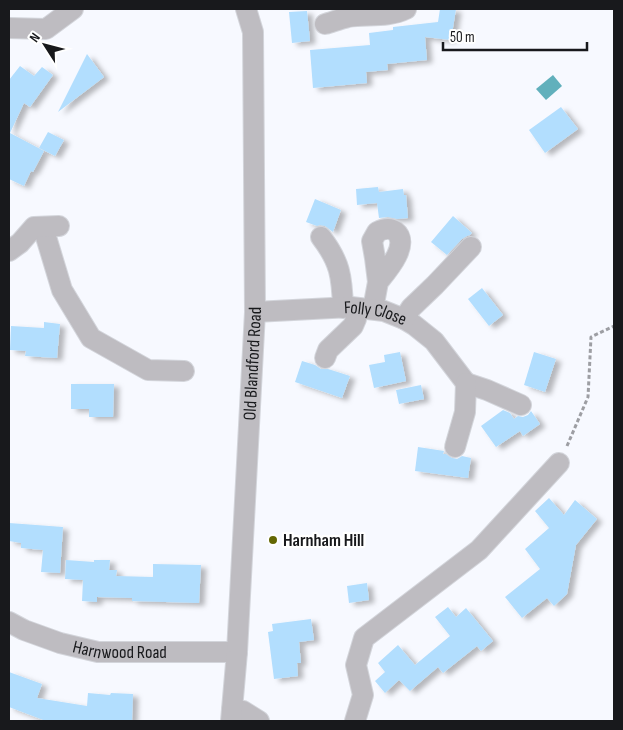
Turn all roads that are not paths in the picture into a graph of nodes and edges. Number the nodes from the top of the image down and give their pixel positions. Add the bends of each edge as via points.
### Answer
1 (73, 9) edge
2 (246, 9) edge
3 (406, 9) edge
4 (325, 24) dead end
5 (9, 28) edge
6 (321, 237) dead end
7 (471, 247) dead end
8 (9, 251) edge
9 (378, 282) dead end
10 (358, 308) junction
11 (255, 312) junction
12 (404, 319) junction
13 (324, 358) dead end
14 (184, 371) dead end
15 (466, 383) junction
16 (521, 405) dead end
17 (455, 447) dead end
18 (559, 463) road end
19 (9, 622) edge
20 (237, 652) junction
21 (231, 715) edge
22 (260, 721) edge
23 (356, 721) edge

1 - 5 street via 46,29
2 - 11 street, Old Blandford Road via 254,32
3 - 4 street via 398,13 347,17
6 - 10 street via 332,251 342,284
7 - 12 street
8 - 14 street via 34,227 51,226 62,290 91,338 148,370
9 - 10 street
10 - 11 street, Folly Close
10 - 12 street, Folly Close via 384,311
10 - 13 street via 353,326
11 - 20 street, Old Blandford Road
12 - 15 street, Folly Close via 434,341
15 - 16 street
15 - 17 street via 465,412
18 - 23 street via 479,550 364,638 356,665 363,695
19 - 20 street, Harnwood Road via 60,643 98,652
20 - 21 street, Old Blandford Road
21 - 22 street via 242,712

